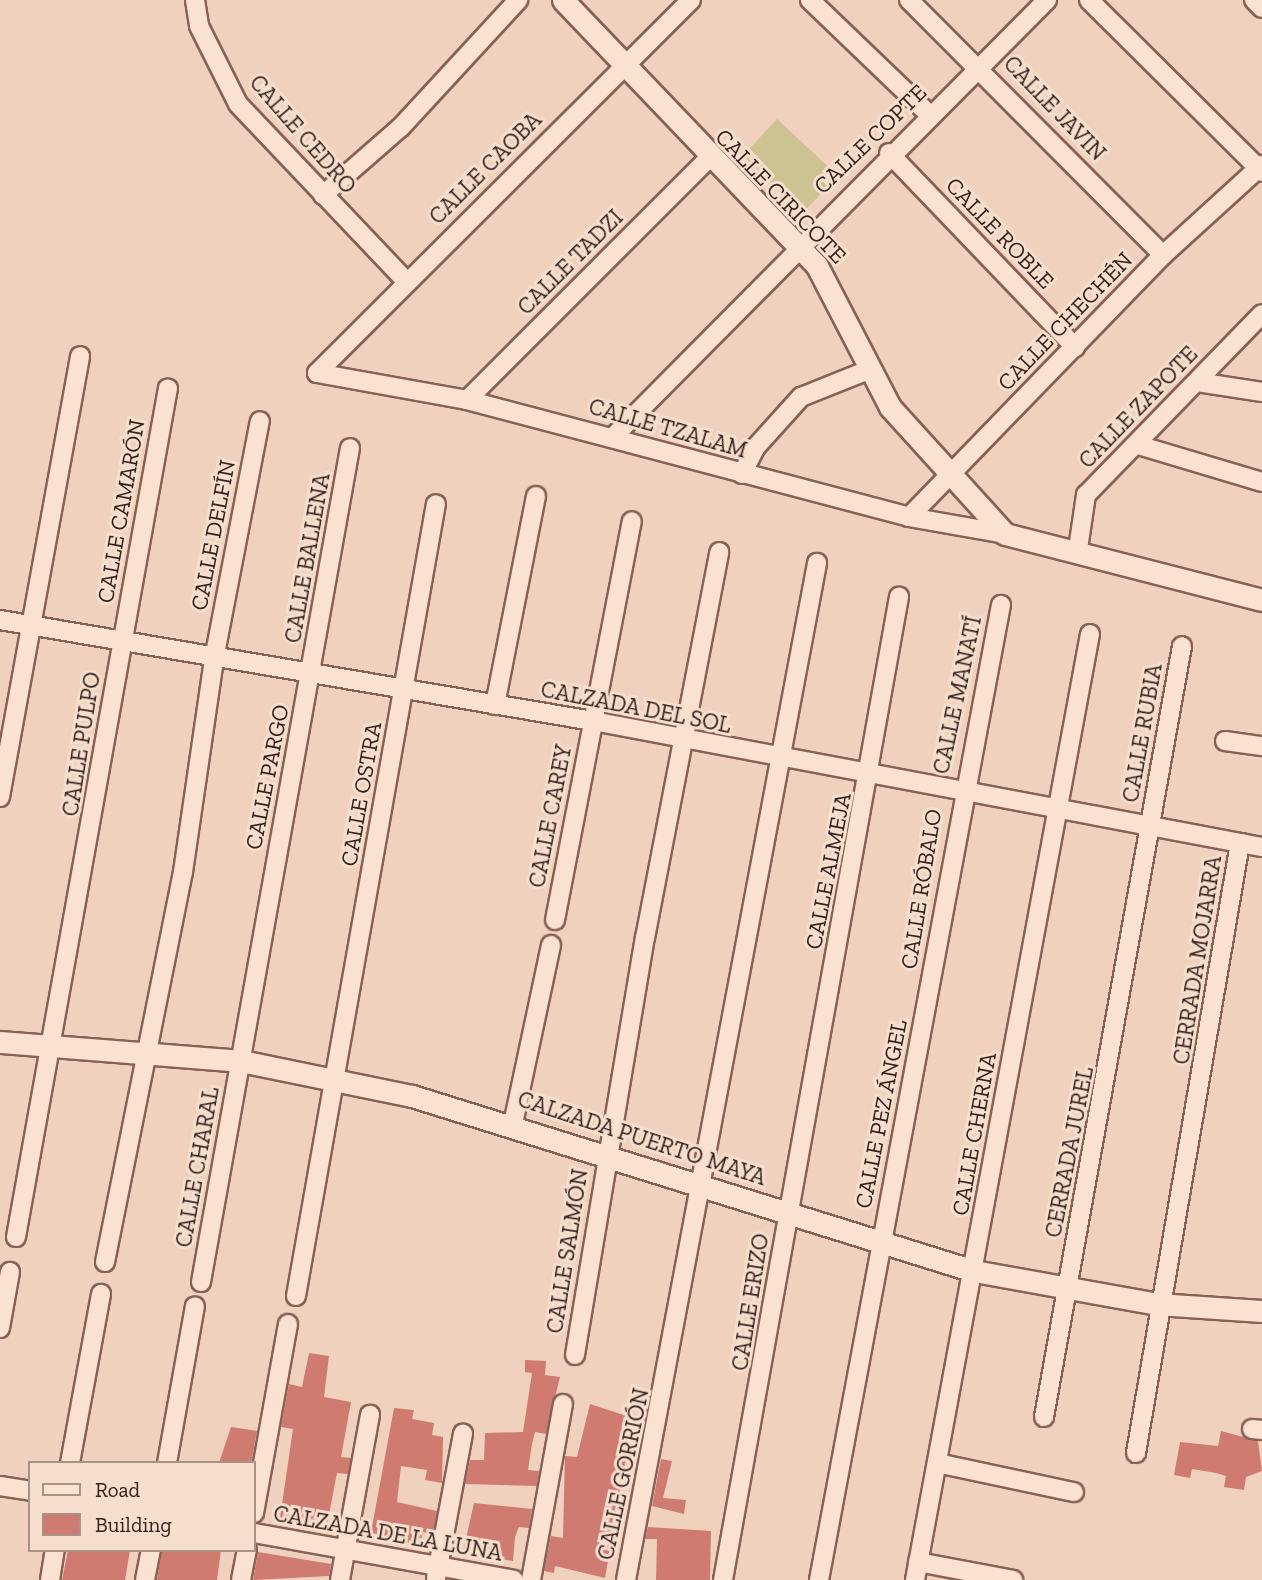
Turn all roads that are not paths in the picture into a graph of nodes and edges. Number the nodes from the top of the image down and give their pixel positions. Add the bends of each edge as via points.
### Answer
1 (195, 0) edge
2 (518, 0) edge
3 (563, 0) edge
4 (691, 0) edge
5 (810, 0) edge
6 (909, 0) edge
7 (1046, 0) edge
8 (1089, 0) edge
9 (1254, 0) edge
10 (1262, 8) edge
11 (626, 62) junction
12 (981, 67) junction
13 (930, 115) junction
14 (889, 153) junction
15 (708, 159) junction
16 (1261, 168) edge
17 (323, 195) junction
18 (794, 248) junction
19 (1163, 255) junction
20 (406, 281) junction
21 (1262, 314) edge
22 (1075, 347) junction
23 (80, 356) dead end
24 (871, 369) junction
25 (317, 373) joint
26 (1197, 382) junction
27 (168, 388) dead end
28 (1262, 392) edge
29 (467, 400) junction
30 (260, 421) dead end
31 (613, 437) junction
32 (1138, 445) junction
33 (351, 448) dead end
34 (741, 474) junction
35 (953, 474) junction
36 (1262, 482) edge
37 (536, 496) dead end
38 (436, 504) dead end
39 (909, 517) junction
40 (632, 522) dead end
41 (1005, 534) junction
42 (1078, 549) junction
43 (719, 552) dead end
44 (817, 563) dead end
45 (900, 597) dead end
46 (1262, 600) edge
47 (1001, 605) dead end
48 (0, 620) edge
49 (28, 627) junction
50 (1090, 634) dead end
51 (121, 642) junction
52 (1182, 646) dead end
53 (214, 659) junction
54 (312, 676) junction
55 (404, 689) junction
56 (495, 705) junction
57 (593, 721) junction
58 (683, 740) junction
59 (1225, 741) dead end
60 (1262, 746) edge
61 (778, 760) junction
62 (871, 774) junction
63 (961, 795) junction
64 (0, 797) edge
65 (1058, 812) junction
66 (1150, 829) junction
67 (1240, 843) junction
68 (1262, 847) edge
69 (555, 920) dead end
70 (551, 945) dead end
71 (929, 991) joint
72 (1118, 1024) joint
73 (0, 1042) edge
74 (52, 1044) junction
75 (149, 1053) junction
76 (241, 1061) junction
77 (336, 1081) junction
78 (513, 1124) junction
79 (606, 1155) junction
80 (700, 1183) junction
81 (789, 1212) junction
82 (16, 1237) dead end
83 (881, 1246) junction
84 (106, 1262) dead end
85 (974, 1271) junction
86 (10, 1272) dead end
87 (201, 1282) dead end
88 (1069, 1289) junction
89 (101, 1294) dead end
90 (296, 1297) dead end
91 (1165, 1305) junction
92 (195, 1306) dead end
93 (1262, 1311) edge
94 (288, 1324) dead end
95 (0, 1328) edge
96 (575, 1355) dead end
97 (564, 1404) dead end
98 (370, 1415) dead end
99 (1044, 1417) dead end
100 (463, 1434) dead end
101 (1136, 1453) dead end
102 (70, 1461) edge
103 (167, 1461) edge
104 (937, 1463) junction
105 (0, 1486) edge
106 (28, 1491) edge
107 (1074, 1492) dead end
108 (256, 1502) edge
109 (256, 1533) edge
110 (345, 1548) junction
111 (55, 1552) edge
112 (151, 1552) edge
113 (247, 1552) edge
114 (916, 1571) edge
115 (437, 1575) edge
116 (50, 1580) edge
117 (145, 1580) edge
118 (241, 1580) edge
119 (340, 1580) edge
120 (514, 1580) edge
121 (531, 1580) edge
122 (626, 1580) edge
123 (723, 1580) edge
124 (819, 1580) edge
125 (1013, 1580) edge

1 - 17 street, CALLE CEDRO via 199,26 238,104
2 - 17 street via 401,127
3 - 11 street, CALLE CIRICOTE
4 - 11 street, CALLE CAOBA
5 - 13 street
6 - 12 street, CALLE JAVIN
7 - 12 street, CALLE COPTE
8 - 16 street
9 - 10 street
11 - 15 street, CALLE CIRICOTE
11 - 20 street, CALLE CAOBA
12 - 13 street, CALLE COPTE
12 - 19 street, CALLE JAVIN
13 - 14 street, CALLE COPTE
14 - 18 street, CALLE COPTE
14 - 22 street, CALLE ROBLE
15 - 18 street, CALLE CIRICOTE
15 - 29 street, CALLE TADZI
16 - 19 street, CALLE CHECHÉN
17 - 20 street, CALLE CEDRO
18 - 24 street, CALLE CIRICOTE via 835,292
18 - 31 street, CALLE COPTE
19 - 22 street, CALLE CHECHÉN
20 - 25 street, CALLE CAOBA
21 - 26 street, CALLE ZAPOTE
22 - 35 street, CALLE CHECHÉN
23 - 49 street
24 - 34 street via 801,397 755,448
24 - 35 street, CALLE CIRICOTE via 890,407
25 - 29 street, CALLE TZALAM
26 - 28 street
26 - 32 street, CALLE ZAPOTE
27 - 51 street, CALLE CAMARÓN
29 - 31 street, CALLE TZALAM
30 - 53 street, CALLE DELFÍN
31 - 34 street, CALLE TZALAM
32 - 36 street
32 - 42 street, CALLE ZAPOTE via 1086,495
33 - 54 street, CALLE BALLENA
34 - 39 street, CALLE TZALAM
35 - 39 street, CALLE CHECHÉN
35 - 41 street, CALLE CIRICOTE
37 - 56 street
38 - 55 street, CALLE OSTRA
39 - 41 street, CALLE TZALAM
40 - 57 street, CALLE CAREY
41 - 42 street
42 - 46 street
43 - 58 street, CALLE SALMÓN
44 - 61 street, CALLE GORRIÓN
45 - 62 street, CALLE ALMEJA
47 - 63 street, CALLE MANATÍ
48 - 49 street, CALZADA DEL SOL
49 - 51 street, CALZADA DEL SOL
49 - 64 street
50 - 65 street, CALLE CHERNA
51 - 53 street, CALZADA DEL SOL
51 - 74 street, CALLE PULPO
52 - 66 street, CALLE RUBIA
53 - 54 street, CALZADA DEL SOL
53 - 75 street, CALLE DELFÍN via 183,872
54 - 55 street, CALZADA DEL SOL
54 - 76 street, CALLE PARGO
55 - 56 street, CALZADA DEL SOL
55 - 77 street, CALLE OSTRA
56 - 57 street, CALZADA DEL SOL
57 - 58 street, CALZADA DEL SOL
57 - 69 street, CALLE CAREY
58 - 61 street, CALZADA DEL SOL
58 - 79 street, CALLE SALMÓN
59 - 60 street
61 - 62 street, CALZADA DEL SOL
61 - 80 street, CALLE GORRIÓN
62 - 63 street, CALZADA DEL SOL
62 - 81 street, CALLE ALMEJA
63 - 65 street, CALZADA DEL SOL
63 - 71 street, CALLE RÓBALO
65 - 66 street, CALZADA DEL SOL
65 - 85 street, CALLE CHERNA
66 - 67 street, CALZADA DEL SOL
66 - 72 street, CALLE RUBIA
67 - 68 street, CALZADA DEL SOL
67 - 91 street, CERRADA MOJARRA
70 - 78 street
71 - 83 street, CALLE PEZ ÁNGEL
72 - 88 street, CERRADA JUREL
73 - 74 street, CALZADA PUERTO MAYA
74 - 75 street, CALZADA PUERTO MAYA
74 - 82 street, CALLE PULPO
75 - 76 street, CALZADA PUERTO MAYA
75 - 84 street, CALLE DELFÍN
76 - 77 street, CALZADA PUERTO MAYA
76 - 87 street, CALLE CHARAL
77 - 78 street, CALZADA PUERTO MAYA
77 - 90 street, CALLE OSTRA
78 - 79 street, CALZADA PUERTO MAYA
79 - 80 street, CALZADA PUERTO MAYA
79 - 96 street, CALLE SALMÓN
80 - 81 street, CALZADA PUERTO MAYA
80 - 122 street, CALLE GORRIÓN via 668,1378
81 - 83 street, CALZADA PUERTO MAYA
81 - 123 street, CALLE ERIZO
83 - 85 street, CALZADA PUERTO MAYA
83 - 124 street, CALLE PEZ ÁNGEL
85 - 88 street, CALZADA PUERTO MAYA
85 - 104 street, CALLE CHERNA
86 - 95 street
88 - 91 street, CALZADA PUERTO MAYA
88 - 99 street, CERRADA JUREL
89 - 102 street
91 - 93 street, CALZADA PUERTO MAYA
91 - 101 street, CERRADA MOJARRA
92 - 103 street
94 - 108 street
97 - 121 street
98 - 110 street
100 - 115 street
104 - 107 street
104 - 114 street, CALLE CHERNA
105 - 106 street
109 - 110 street, CALZADA DE LA LUNA
110 - 115 street, CALZADA DE LA LUNA
110 - 119 street
111 - 116 street
112 - 117 street
113 - 118 street
114 - 125 street
115 - 120 street, CALZADA DE LA LUNA

